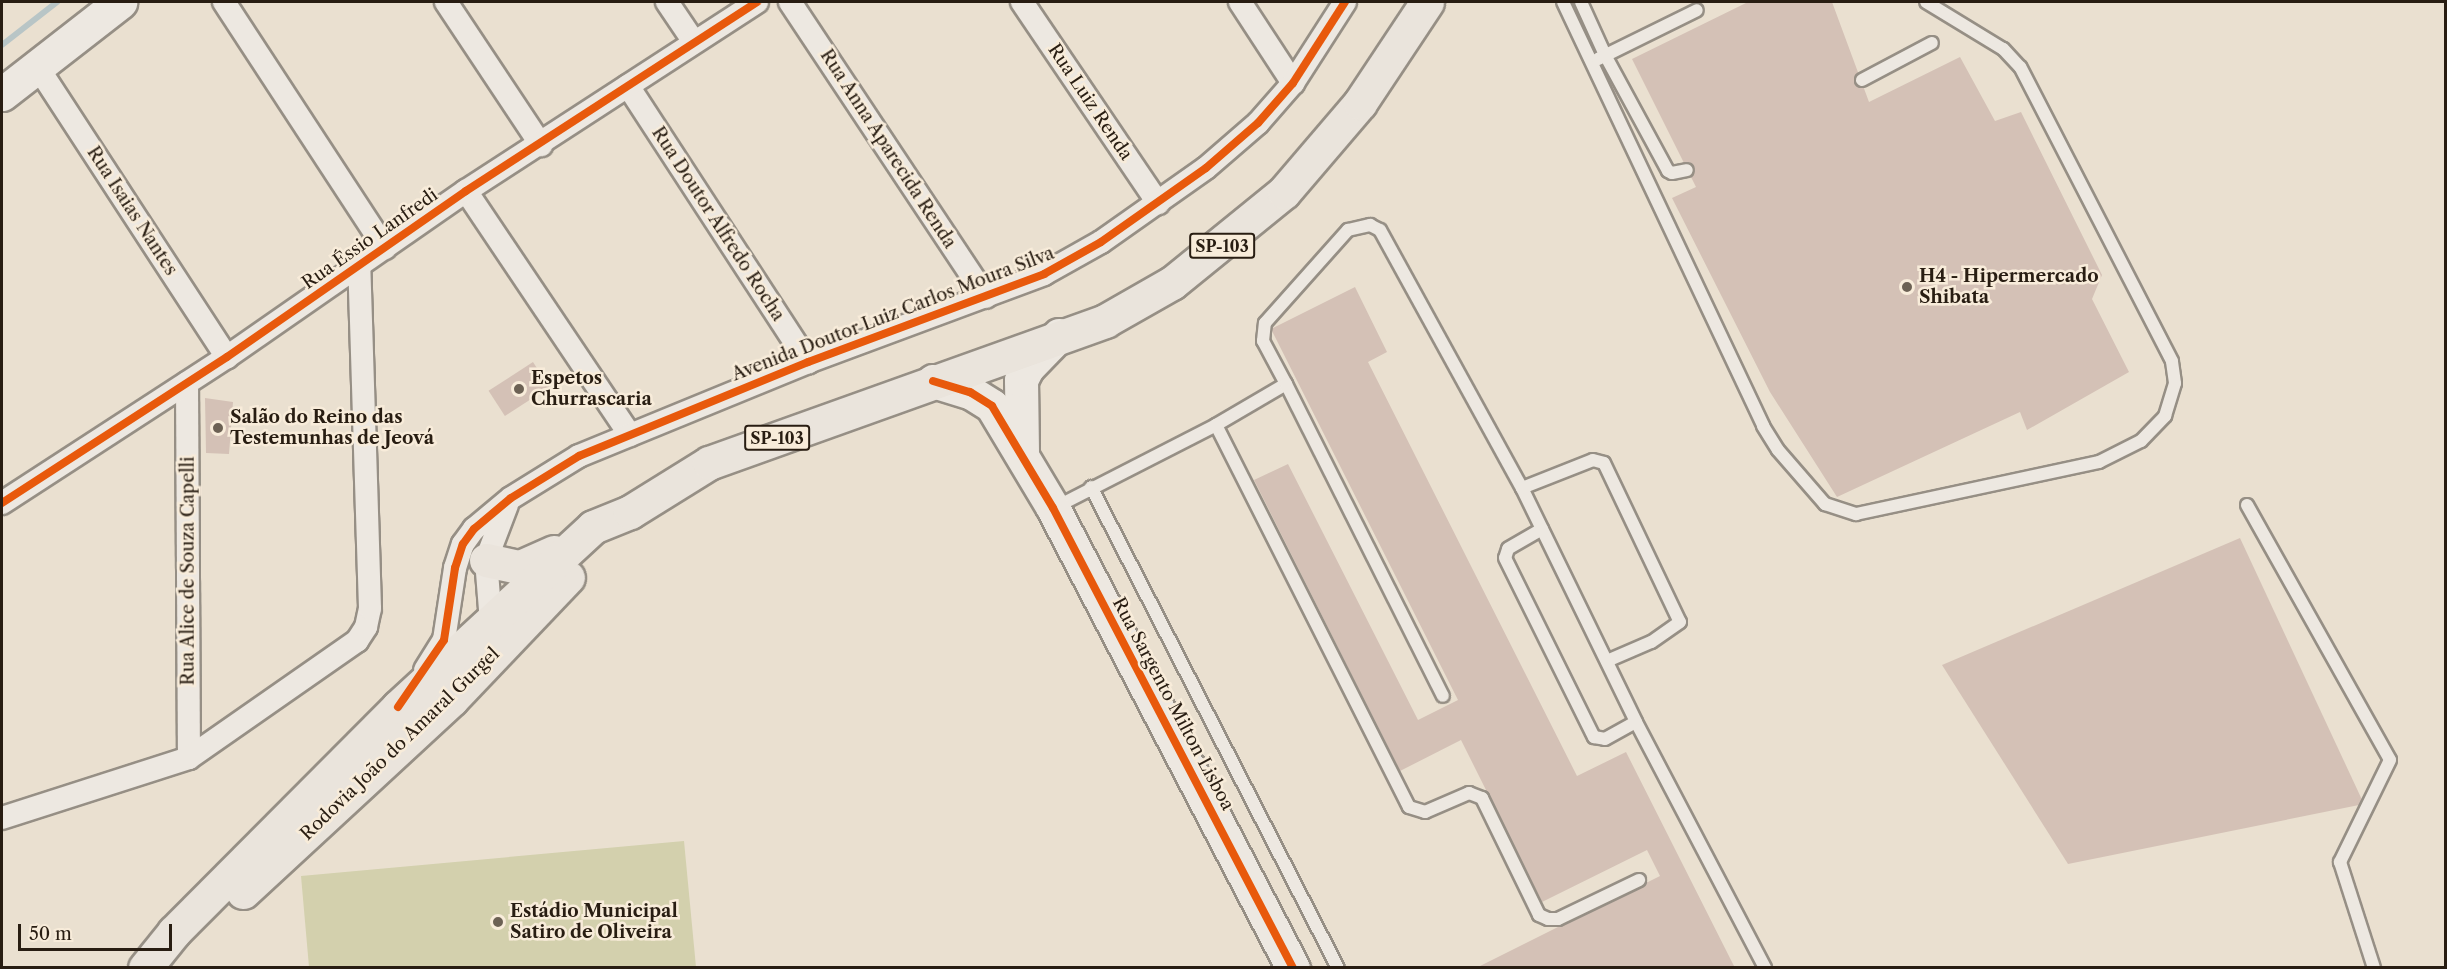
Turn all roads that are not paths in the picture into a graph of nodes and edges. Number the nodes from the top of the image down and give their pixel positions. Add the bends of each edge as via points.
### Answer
1 (120, 2) edge
2 (224, 2) edge
3 (446, 2) edge
4 (667, 2) edge
5 (757, 2) edge
6 (790, 2) edge
7 (1022, 2) edge
8 (1240, 2) edge
9 (1345, 2) edge
10 (1426, 2) edge
11 (1563, 2) edge
12 (1581, 2) edge
13 (1926, 2) edge
14 (1696, 10) dead end
15 (694, 42) junction
16 (1932, 43) dead end
17 (1605, 55) junction
18 (1592, 62) junction
19 (37, 66) junction
20 (1862, 81) dead end
21 (1293, 82) junction
22 (628, 86) junction
23 (2, 94) edge
24 (541, 145) junction
25 (1687, 170) dead end
26 (466, 191) junction
27 (1158, 203) junction
28 (385, 248) junction
29 (359, 264) junction
30 (986, 297) junction
31 (1059, 335) junction
32 (227, 357) junction
33 (808, 362) junction
34 (933, 381) junction
35 (187, 383) junction
36 (1286, 384) junction
37 (1216, 425) junction
38 (630, 435) junction
39 (1022, 456) junction
40 (1091, 487) junction
41 (1522, 488) junction
42 (511, 498) junction
43 (2, 503) edge
44 (2247, 505) dead end
45 (1053, 508) junction
46 (630, 512) junction
47 (1542, 529) junction
48 (577, 539) junction
49 (486, 560) junction
50 (490, 622) junction
51 (1607, 661) junction
52 (1443, 696) dead end
53 (452, 699) junction
54 (398, 707) junction
55 (1636, 722) junction
56 (189, 758) junction
57 (2, 818) edge
58 (1639, 880) dead end
59 (149, 963) edge
60 (1293, 968) edge
61 (1338, 968) edge
62 (1765, 968) edge
63 (2374, 968) edge

1 - 19 street
2 - 28 street
3 - 24 street
4 - 15 street
5 - 15 street, Rua Éssio Lanfredi
6 - 30 street, Rua Anna Aparecida Renda
7 - 27 street, Rua Luiz Renda
8 - 21 street
9 - 21 street, Avenida Doutor Luiz Carlos Moura Silva
10 - 31 main road, Rodovia João do Amaral Gurgel / SP-103 via 1360,103 1284,192 1172,283 1105,321
11 - 18 lane
12 - 17 lane
13 - 18 lane via 2003,49 2020,68 2172,361 2175,383 2165,416 2141,441 2099,462 1856,514 1825,504 1778,450 1763,426
14 - 17 lane
15 - 22 street, Rua Éssio Lanfredi
16 - 20 lane
17 - 18 lane
17 - 25 lane via 1668,171
19 - 23 street
19 - 32 street, Rua Isaias Nantes
21 - 27 street, Avenida Doutor Luiz Carlos Moura Silva via 1258,123
22 - 24 street, Rua Éssio Lanfredi
22 - 33 street, Rua Doutor Alfredo Rocha
24 - 26 street, Rua Éssio Lanfredi
26 - 28 street, Rua Éssio Lanfredi
26 - 38 street
27 - 30 street, Avenida Doutor Luiz Carlos Moura Silva via 1044,274
28 - 29 street, Rua Éssio Lanfredi
29 - 32 street, Rua Éssio Lanfredi
29 - 56 street via 370,608 366,627 357,641
30 - 33 street, Avenida Doutor Luiz Carlos Moura Silva
31 - 34 main road, Rodovia João do Amaral Gurgel / SP-103
31 - 39 street via 1027,368 1021,380
32 - 35 street, Rua Éssio Lanfredi
33 - 38 street, Avenida Doutor Luiz Carlos Moura Silva
34 - 39 street, Rua Sargento Milton Lisboa via 976,395 992,406
34 - 46 main road, Rodovia João do Amaral Gurgel / SP-103 via 709,463
35 - 43 street, Rua Éssio Lanfredi
35 - 56 street, Rua Alice de Souza Capelli
36 - 37 lane
36 - 41 lane via 1263,341 1265,323 1348,230 1370,225 1380,230
36 - 52 lane
37 - 40 lane
37 - 58 lane via 1409,807 1425,812 1469,793 1482,798 1539,915 1548,919 1558,919
38 - 42 street, Avenida Doutor Luiz Carlos Moura Silva via 579,456
39 - 45 street, Rua Sargento Milton Lisboa
40 - 45 lane
40 - 61 lane
41 - 47 lane
41 - 51 lane via 1593,460 1604,463 1609,473 1680,622 1651,642
42 - 49 street
42 - 54 street, Avenida Doutor Luiz Carlos Moura Silva via 474,529 463,544 455,568 444,640
44 - 63 lane via 2390,760 2340,862
45 - 60 street, Rua Sargento Milton Lisboa
46 - 48 main road, Rodovia João do Amaral Gurgel / SP-103 via 593,527
46 - 53 main road, Rodovia João do Amaral Gurgel
47 - 51 lane
47 - 55 lane via 1508,549 1505,558 1594,737 1605,740
48 - 49 main road via 520,567
48 - 50 main road, Rodovia João do Amaral Gurgel / SP-103
49 - 50 street
50 - 53 main road via 484,645
50 - 54 main road, Rodovia João do Amaral Gurgel / SP-103
51 - 55 lane
53 - 59 main road, Rodovia João do Amaral Gurgel via 228,905
54 - 59 main road, Rodovia João do Amaral Gurgel / SP-103 via 174,932
55 - 62 lane
56 - 57 street

